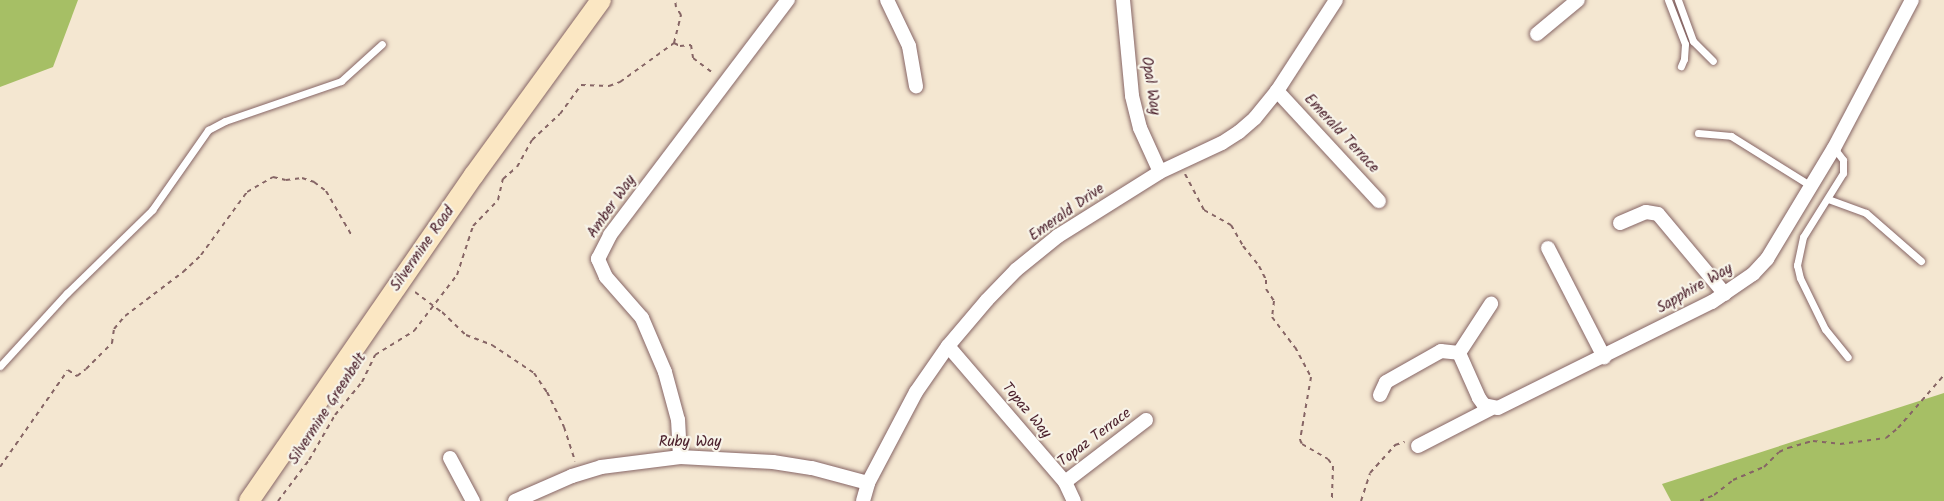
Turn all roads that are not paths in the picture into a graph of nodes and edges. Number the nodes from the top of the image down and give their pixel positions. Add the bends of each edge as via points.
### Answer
1 (601, 0) edge
2 (788, 0) edge
3 (886, 0) edge
4 (1123, 0) edge
5 (1578, 0) edge
6 (1668, 0) edge
7 (1678, 0) edge
8 (1912, 0) edge
9 (1333, 1) edge
10 (1537, 34) dead end
11 (382, 44) dead end
12 (1713, 61) dead end
13 (1681, 66) dead end
14 (916, 86) dead end
15 (1277, 91) junction
16 (1698, 132) dead end
17 (1834, 148) junction
18 (1160, 172) junction
19 (1811, 186) junction
20 (1828, 199) junction
21 (1379, 201) dead end
22 (1620, 223) dead end
23 (1548, 248) dead end
24 (1921, 261) dead end
25 (1725, 294) junction
26 (1491, 304) dead end
27 (948, 346) junction
28 (1459, 352) junction
29 (1604, 357) junction
30 (1848, 357) dead end
31 (0, 366) edge
32 (1380, 395) dead end
33 (1492, 408) junction
34 (1146, 420) dead end
35 (1418, 446) road end
36 (680, 457) junction
37 (450, 458) dead end
38 (1065, 482) junction
39 (868, 483) junction
40 (249, 501) edge
41 (473, 501) edge
42 (515, 501) edge
43 (863, 501) edge
44 (1074, 501) edge

1 - 40 street, Silvermine Road
2 - 36 street, Amber Way via 610,235 598,259 606,277 642,318 665,372 678,420
3 - 14 street via 909,46
4 - 18 street, Opal Way via 1132,96 1140,128
5 - 10 street
6 - 13 lane via 1685,44
7 - 12 lane via 1693,41
8 - 17 street, Sapphire Way
9 - 15 street, Emerald Drive
11 - 31 lane via 341,81 225,120 208,130 152,210 67,292
15 - 18 street, Emerald Drive via 1239,132
15 - 21 street, Emerald Terrace
16 - 19 lane via 1731,136
17 - 19 street, Sapphire Way
17 - 20 lane via 1844,166
18 - 27 street, Emerald Drive via 1058,236 1016,270
19 - 25 street, Sapphire Way via 1767,259
20 - 24 lane via 1866,213
20 - 30 lane via 1803,237 1797,265 1825,329
22 - 25 street via 1646,212 1658,213
23 - 29 street
25 - 29 street, Sapphire Way
26 - 28 street
27 - 38 street, Topaz Way
27 - 39 street, Emerald Drive via 916,392
28 - 32 street via 1441,351 1386,381
28 - 33 street via 1479,398
29 - 33 street, Sapphire Way
33 - 35 street, Sapphire Way
34 - 38 street, Topaz Terrace
36 - 39 street, Ruby Way via 773,462
36 - 42 street, Ruby Way via 601,467
37 - 41 street
38 - 44 street, Topaz Way
39 - 43 street, Emerald Drive

